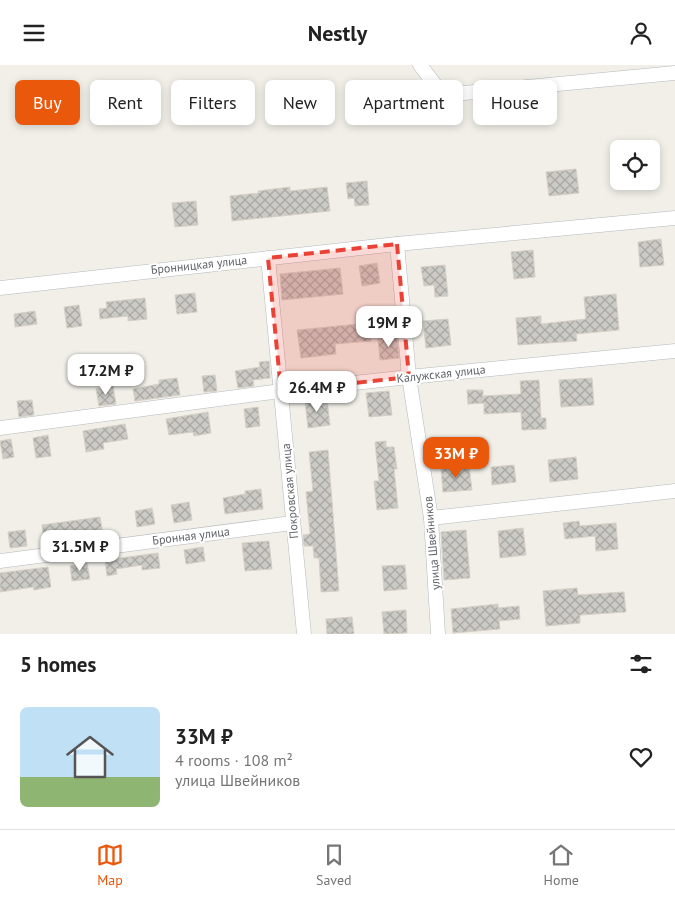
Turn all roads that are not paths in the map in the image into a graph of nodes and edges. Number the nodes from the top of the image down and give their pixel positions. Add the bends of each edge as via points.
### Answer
1 (420, 65) edge
2 (674, 65) edge
3 (675, 73) edge
4 (675, 79) edge
5 (675, 218) edge
6 (397, 244) junction
7 (268, 258) junction
8 (0, 287) edge
9 (675, 351) edge
10 (409, 377) junction
11 (281, 391) junction
12 (0, 428) edge
13 (675, 491) edge
14 (432, 519) junction
15 (292, 523) junction
16 (0, 561) edge
17 (304, 634) edge
18 (438, 634) edge

1 - 3 street via 443,95
2 - 3 street
3 - 4 street
5 - 6 street, Бронницкая улица
6 - 7 street, Бронницкая улица
6 - 10 street, улица Швейников
7 - 8 street, Бронницкая улица
7 - 11 street, Покровская улица
9 - 10 street, Калужская улица
10 - 11 street, Калужская улица
10 - 14 street, улица Швейников
11 - 12 street, Калужская улица
11 - 15 street, Покровская улица
13 - 14 street
14 - 18 street, улица Швейников
15 - 16 street, Бронная улица
15 - 17 street, Покровская улица

